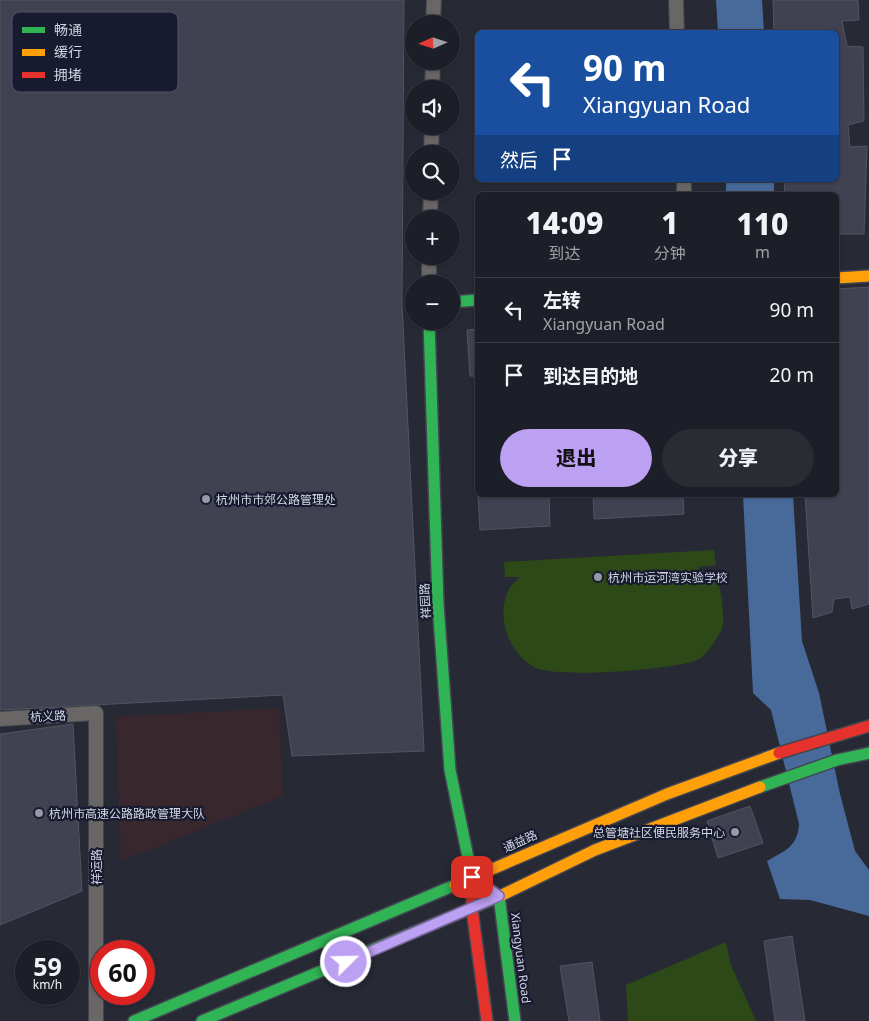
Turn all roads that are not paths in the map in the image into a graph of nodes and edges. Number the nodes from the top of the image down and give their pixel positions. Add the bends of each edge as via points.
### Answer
1 (434, 0) edge
2 (676, 0) edge
3 (434, 15) edge
4 (677, 30) edge
5 (869, 276) edge
6 (839, 278) edge
7 (475, 300) edge
8 (460, 301) edge
9 (429, 330) edge
10 (96, 713) joint
11 (0, 719) edge
12 (869, 726) edge
13 (869, 753) edge
14 (472, 877) junction
15 (499, 896) junction
16 (472, 909) junction
17 (96, 1021) edge
18 (134, 1021) edge
19 (202, 1021) edge
20 (486, 1021) edge
21 (515, 1021) edge

1 - 3 street
2 - 4 street
5 - 6 main road
7 - 8 main road
9 - 14 main road, 祥园路 via 438,604 450,770
10 - 11 street, 杭义路
10 - 17 street, 祥运路
12 - 14 main road, 通益路 via 767,756 603,819
13 - 15 main road via 778,780 595,850
14 - 15 main road
14 - 16 main road
14 - 18 main road, 通益路
15 - 16 main road
15 - 21 main road, Xiangyuan Road
16 - 19 main road
16 - 20 main road

